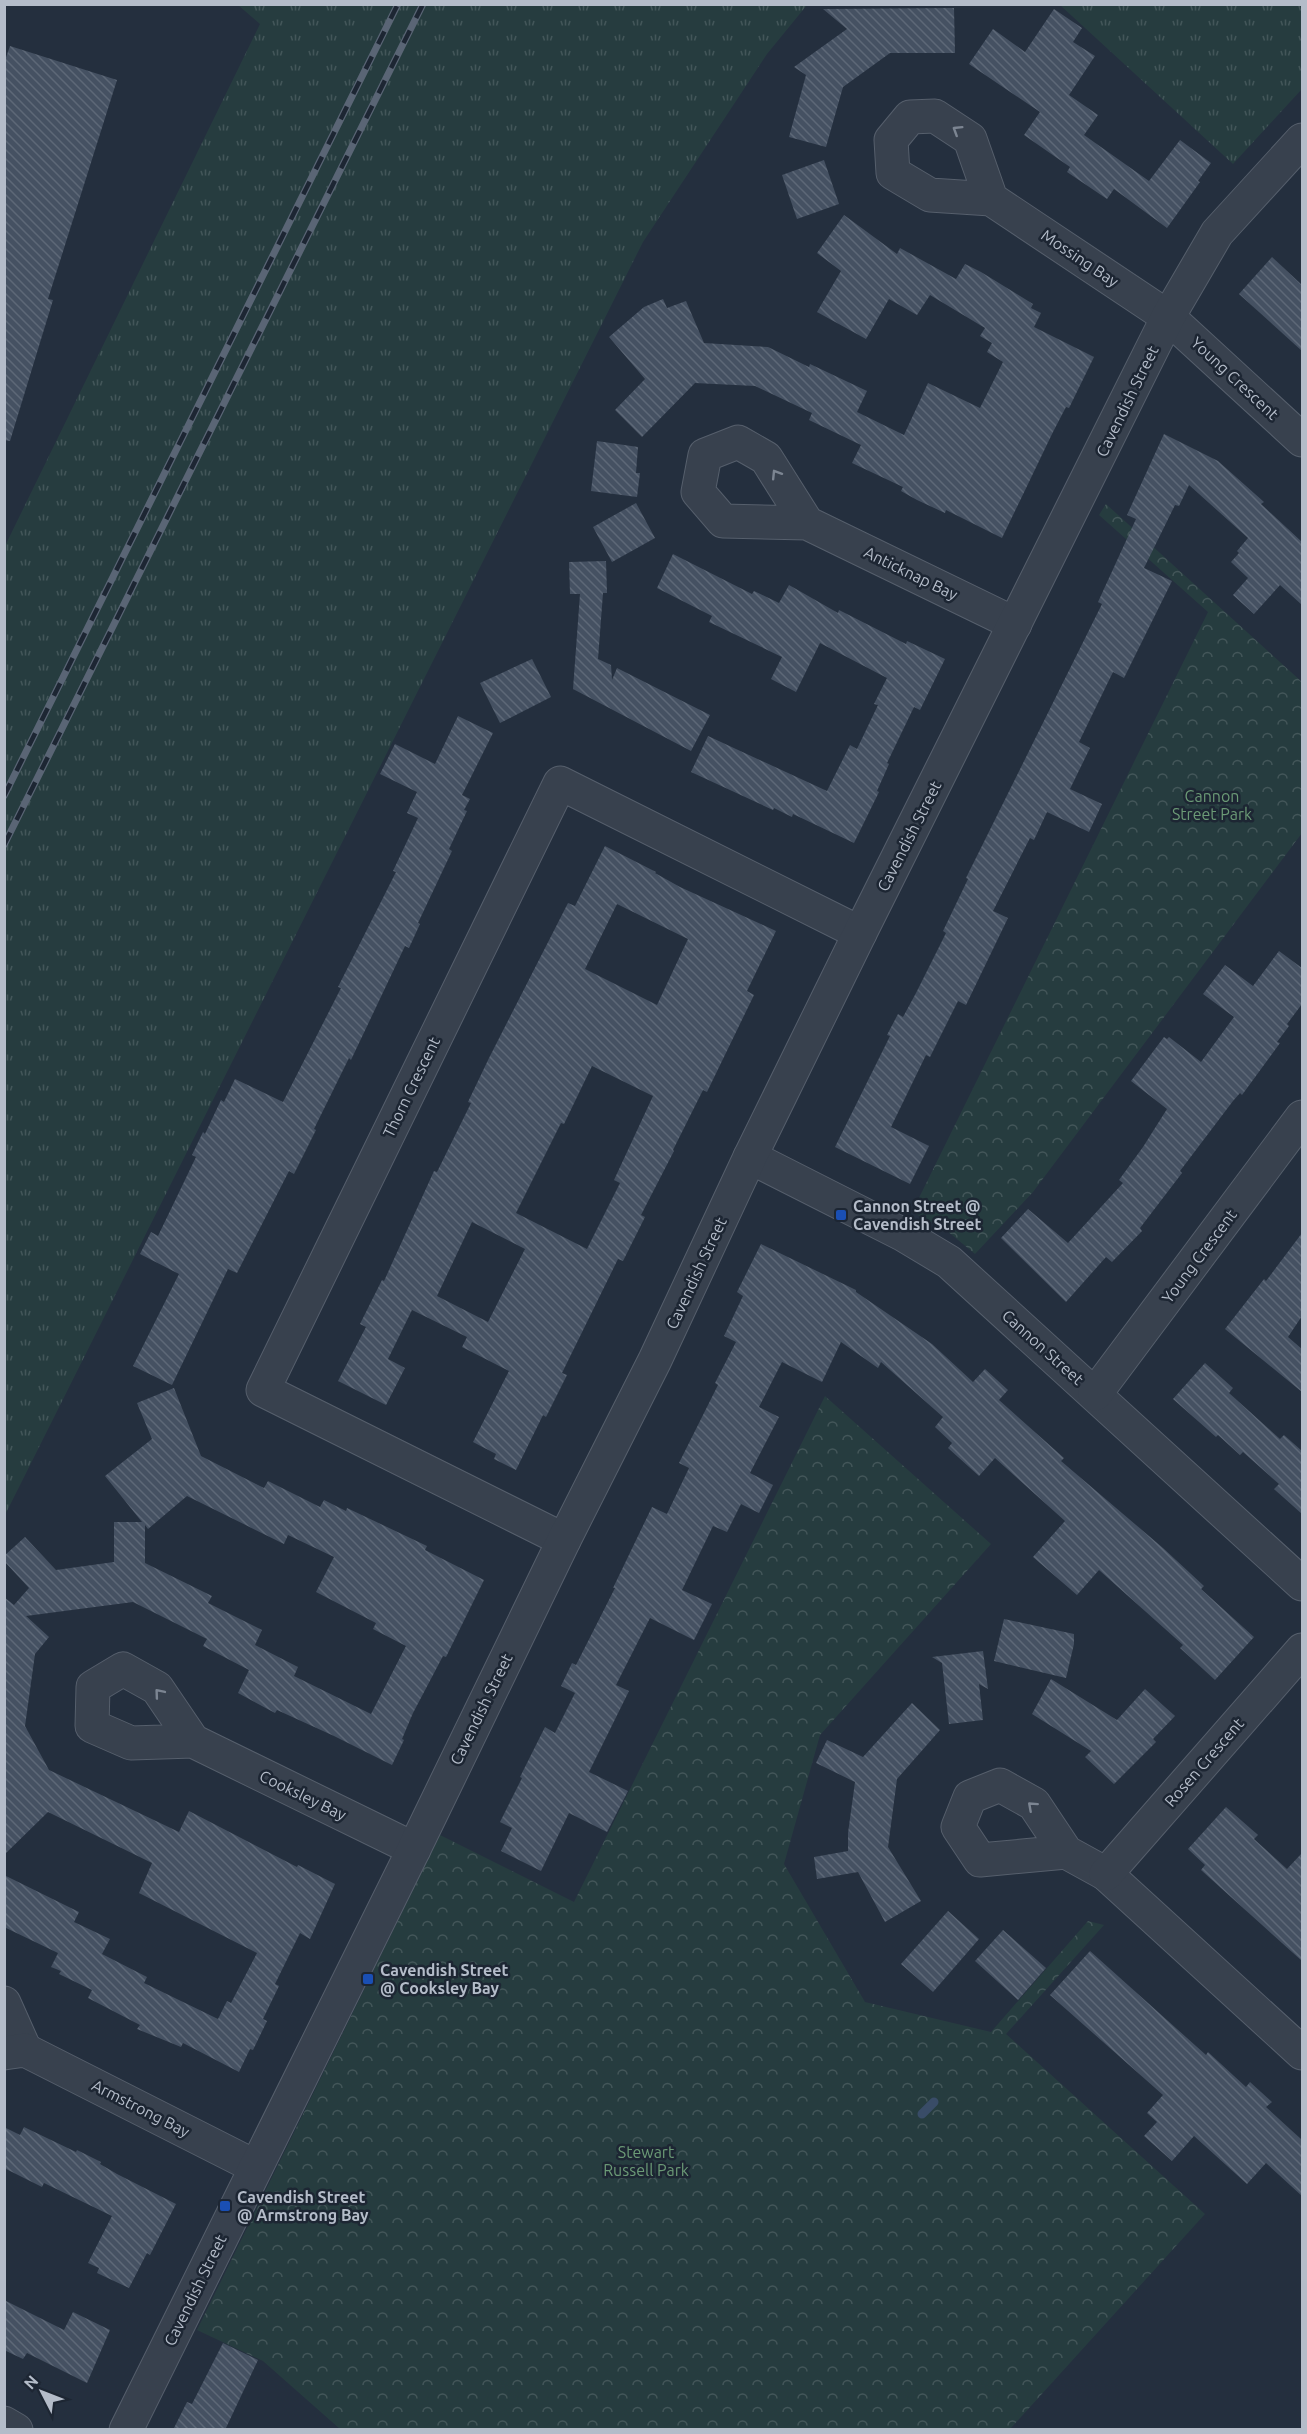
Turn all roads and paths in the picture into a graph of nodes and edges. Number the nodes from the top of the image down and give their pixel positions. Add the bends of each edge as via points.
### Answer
1 (1302, 140) edge
2 (991, 199) dead end
3 (1168, 317) junction
4 (1302, 440) edge
5 (807, 523) dead end
6 (1015, 624) junction
7 (860, 933) junction
8 (1302, 1117) edge
9 (750, 1157) junction
10 (1095, 1394) junction
11 (564, 1539) junction
12 (1302, 1584) edge
13 (1302, 1650) edge
14 (193, 1741) dead end
15 (414, 1849) junction
16 (1066, 1852) dead end
17 (1106, 1874) junction
18 (4, 2003) edge
19 (15, 2051) edge
20 (1302, 2054) edge
21 (256, 2167) junction
22 (4, 2423) edge
23 (16, 2430) edge
24 (126, 2430) edge

1 - 3 street, Cavendish Street via 1217,233
2 - 3 street, Mossing Bay
3 - 4 street, Young Crescent
3 - 6 street, Cavendish Street
5 - 6 street, Anticknap Bay
6 - 7 street, Cavendish Street
7 - 9 street, Cavendish Street
7 - 11 street, Thorn Crescent via 560,783 273,1368 263,1390
8 - 10 street, Young Crescent
9 - 10 street, Cannon Street via 940,1256
9 - 11 street, Cavendish Street via 655,1360
10 - 12 street, Cannon Street
11 - 15 street, Cavendish Street
13 - 17 street, Rosen Crescent
14 - 15 street, Cooksley Bay
15 - 21 street, Cavendish Street
16 - 17 street
17 - 20 street
18 - 19 street, Armstrong Bay
19 - 21 street, Armstrong Bay
21 - 24 street, Cavendish Street
22 - 23 street

